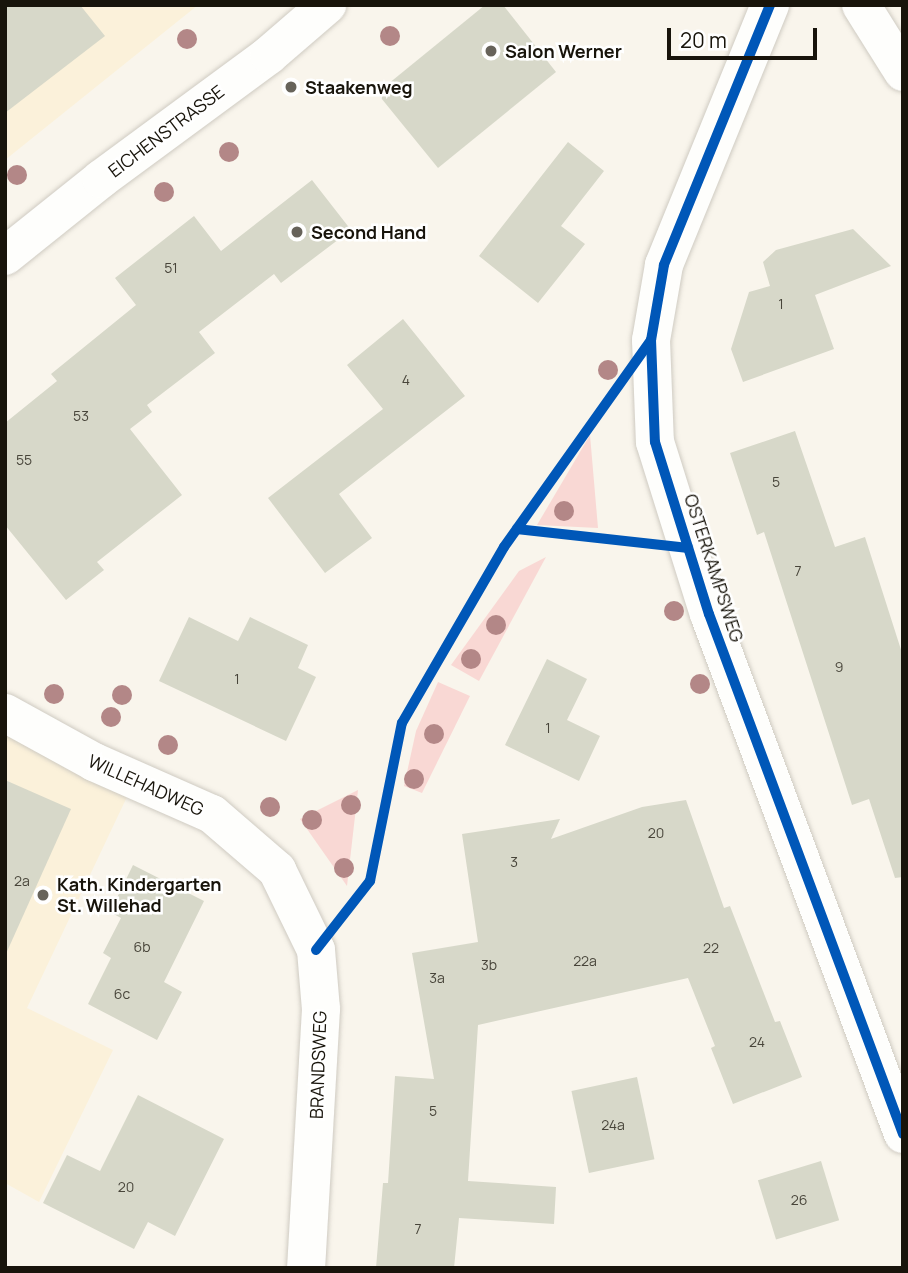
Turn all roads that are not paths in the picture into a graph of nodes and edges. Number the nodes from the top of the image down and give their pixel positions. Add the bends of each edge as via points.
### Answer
1 (327, 5) edge
2 (770, 5) edge
3 (861, 5) edge
4 (903, 72) edge
5 (5, 256) edge
6 (5, 713) edge
7 (277, 870) joint
8 (903, 1134) edge
9 (306, 1268) edge

1 - 5 street, EICHENSTRASSE via 269,55
2 - 8 street, OSTERKAMPSWEG via 664,265 651,340 655,442 709,614
3 - 4 street
6 - 7 street, WILLEHADWEG via 94,762 212,814
7 - 9 street, BRANDSWEG via 316,950 321,1009

